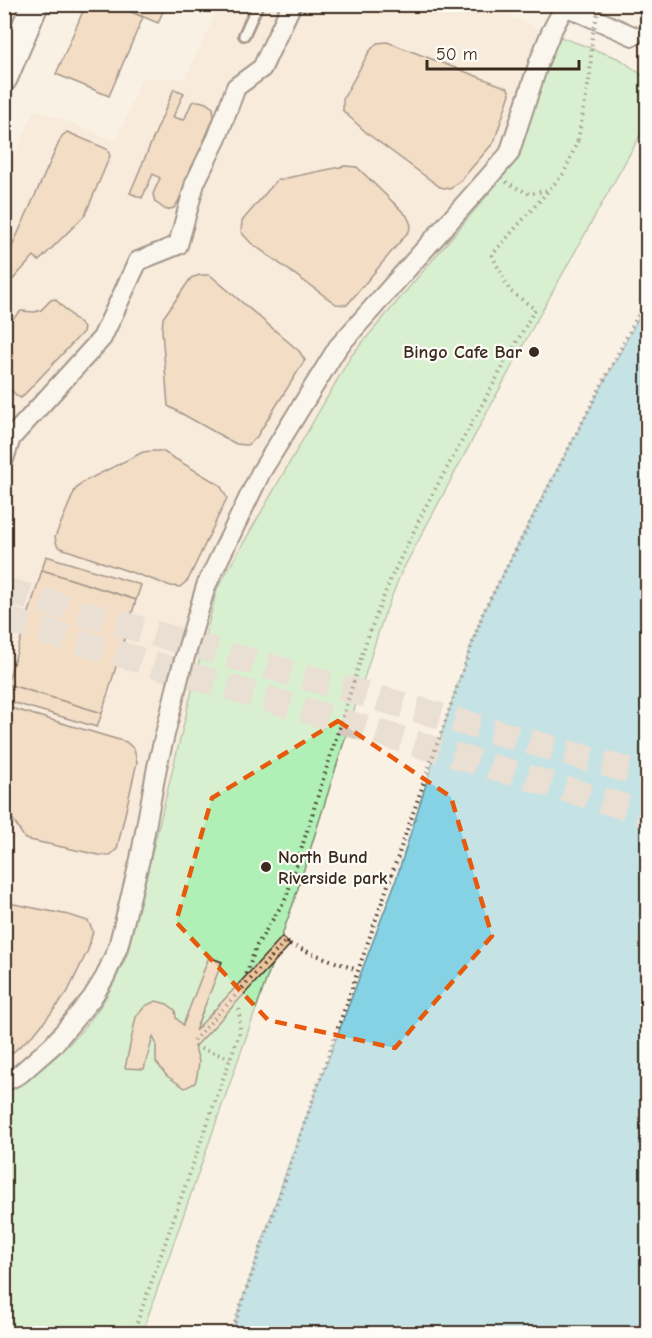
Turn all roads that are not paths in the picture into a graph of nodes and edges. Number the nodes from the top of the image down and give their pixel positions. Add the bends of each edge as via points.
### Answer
1 (35, 4) edge
2 (258, 4) edge
3 (292, 4) edge
4 (563, 5) edge
5 (244, 35) dead end
6 (633, 36) dead end
7 (4, 78) edge
8 (4, 459) edge
9 (4, 1082) edge

1 - 7 main road
2 - 5 lane
3 - 8 street via 262,68 236,87 195,183 178,245 138,261 102,339 11,438
4 - 6 street
4 - 9 street via 509,154 338,347 261,472 206,586 179,677 118,947 92,998 53,1046 20,1074

